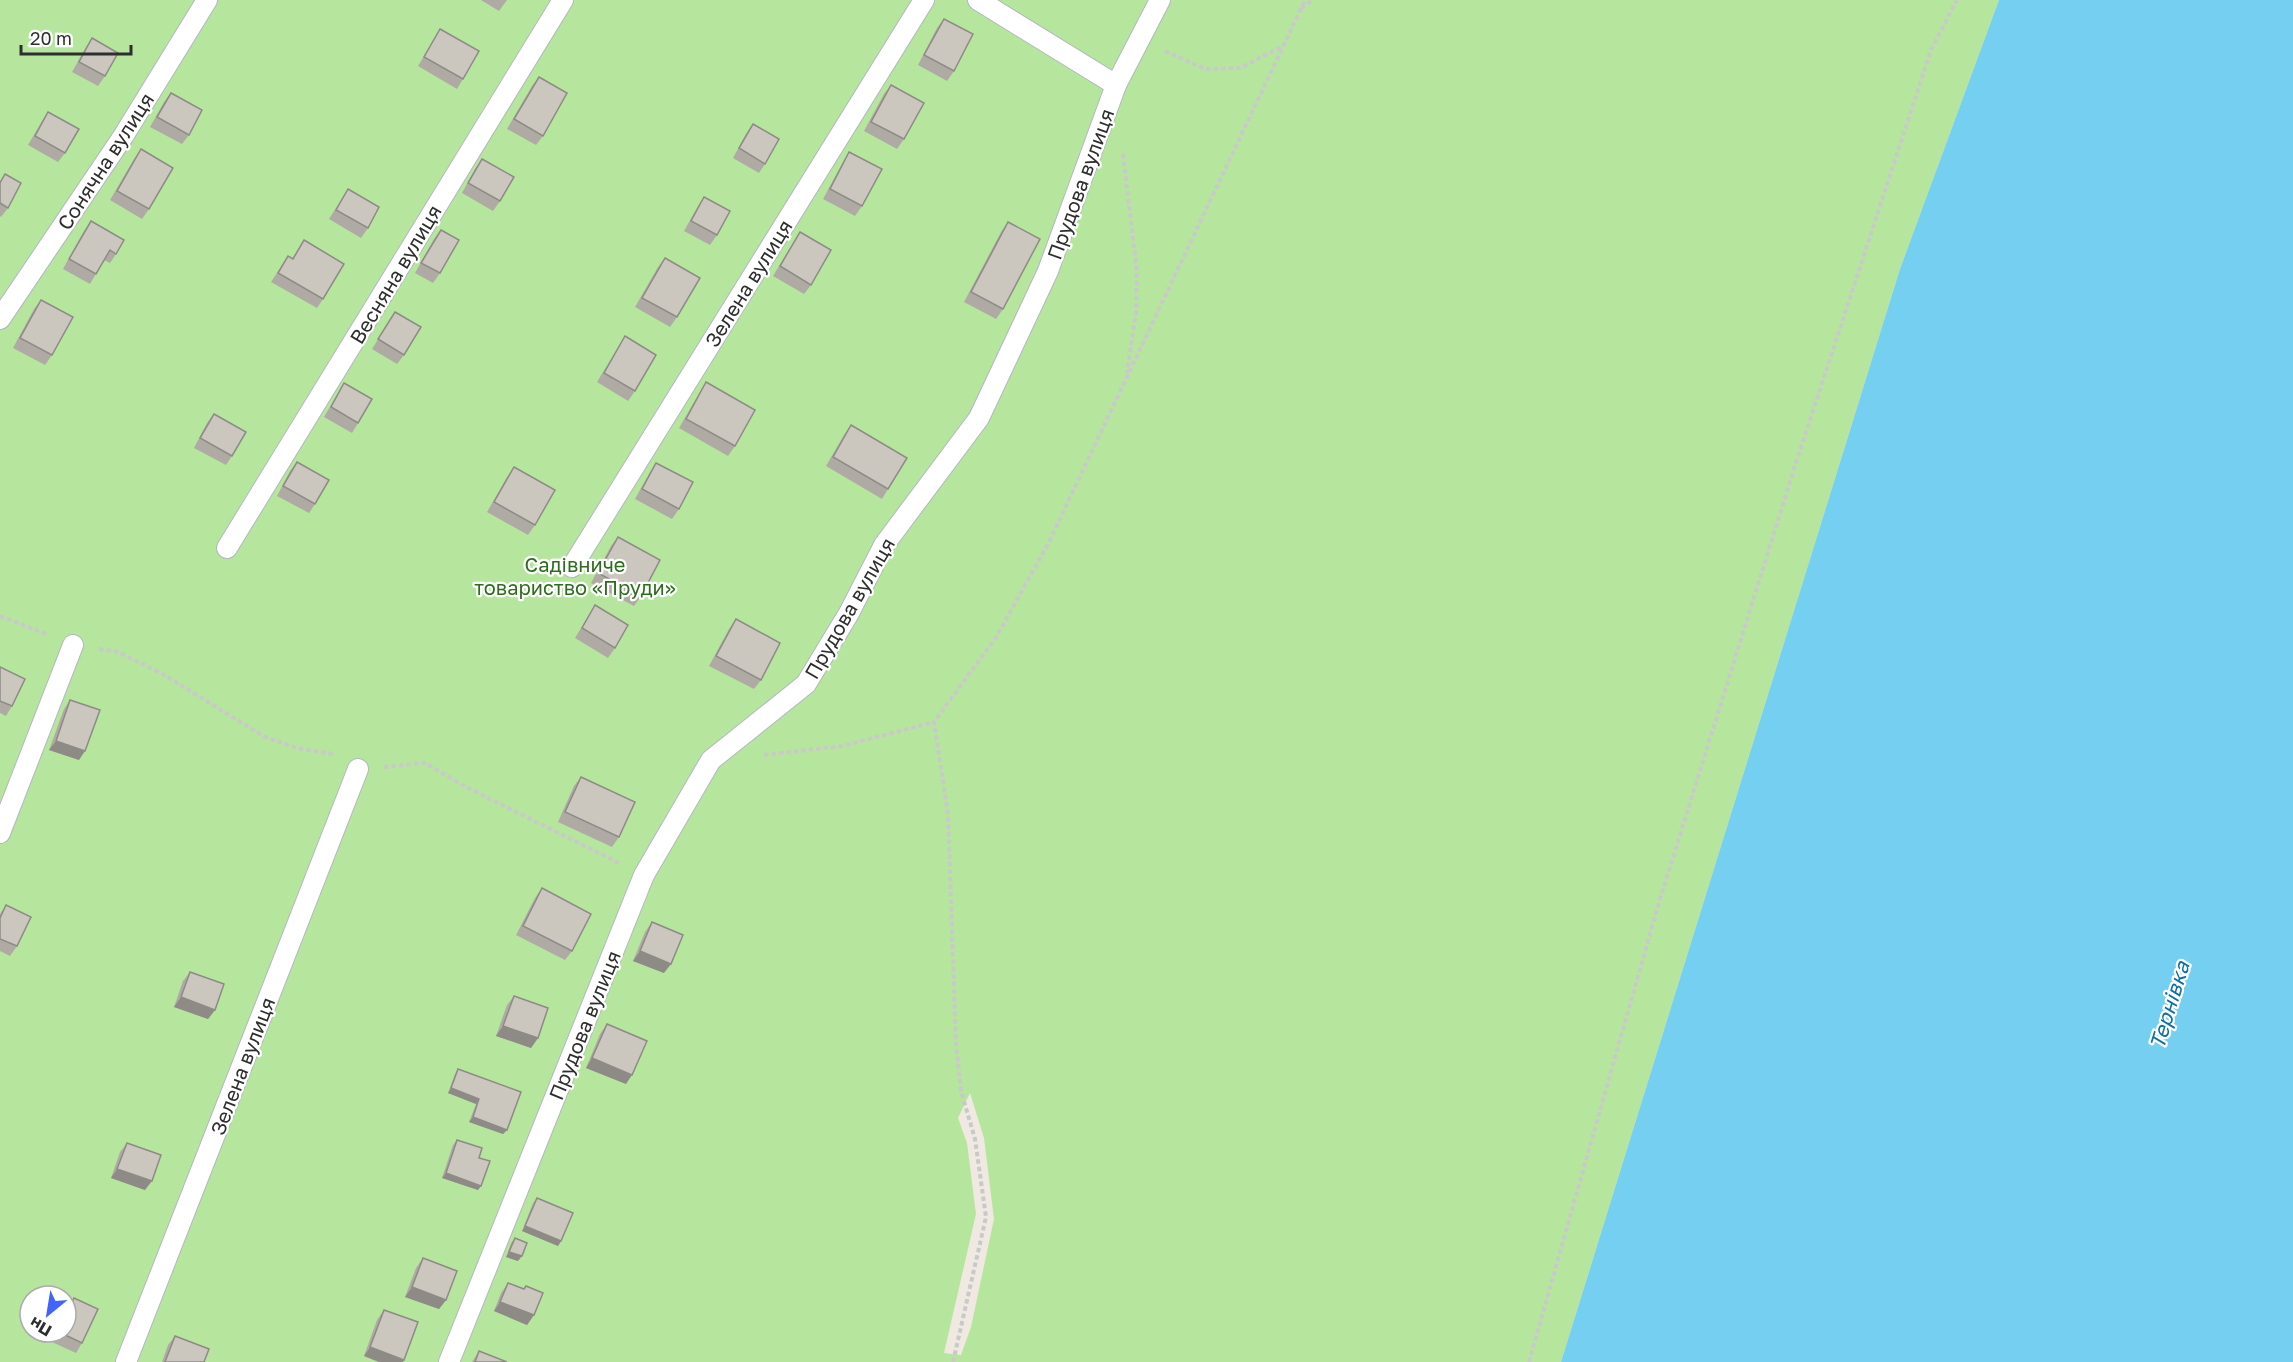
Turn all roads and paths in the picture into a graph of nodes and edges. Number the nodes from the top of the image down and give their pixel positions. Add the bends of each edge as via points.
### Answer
1 (207, 0) edge
2 (563, 0) edge
3 (924, 0) edge
4 (978, 0) edge
5 (1160, 0) edge
6 (1305, 0) edge
7 (1313, 0) edge
8 (1958, 0) edge
9 (1301, 8) junction
10 (1140, 39) junction
11 (1283, 46) junction
12 (1116, 86) junction
13 (1122, 147) dead end
14 (0, 320) edge
15 (1127, 377) junction
16 (227, 548) dead end
17 (572, 567) dead end
18 (0, 616) edge
19 (73, 645) junction
20 (934, 722) junction
21 (757, 755) dead end
22 (358, 769) junction
23 (0, 832) edge
24 (644, 874) junction
25 (126, 1362) edge
26 (449, 1362) edge
27 (953, 1362) edge
28 (1528, 1362) edge

1 - 14 lane, Сонячна вулиця via 124,135
2 - 16 lane, Весняна вулиця
3 - 17 lane, Зелена вулиця
4 - 12 lane
5 - 10 lane, Прудова вулиця
6 - 9 path
7 - 9 path
8 - 28 path via 1932,50 1793,472 1657,909
9 - 11 path
10 - 11 path via 1205,69 1240,68
10 - 12 lane, Прудова вулиця
11 - 15 path
12 - 24 lane, Прудова вулиця via 1048,271 980,418 884,545 806,684 711,760
13 - 15 path via 1137,272
15 - 20 path via 1043,554 994,639
18 - 19 path
19 - 22 path via 118,652 161,673 265,737 297,748 343,756
19 - 23 lane
20 - 21 path via 842,746
20 - 27 path via 948,814 956,1045 986,1217
22 - 24 path via 425,763 556,833
22 - 25 lane, Зелена вулиця
24 - 26 lane, Прудова вулиця

